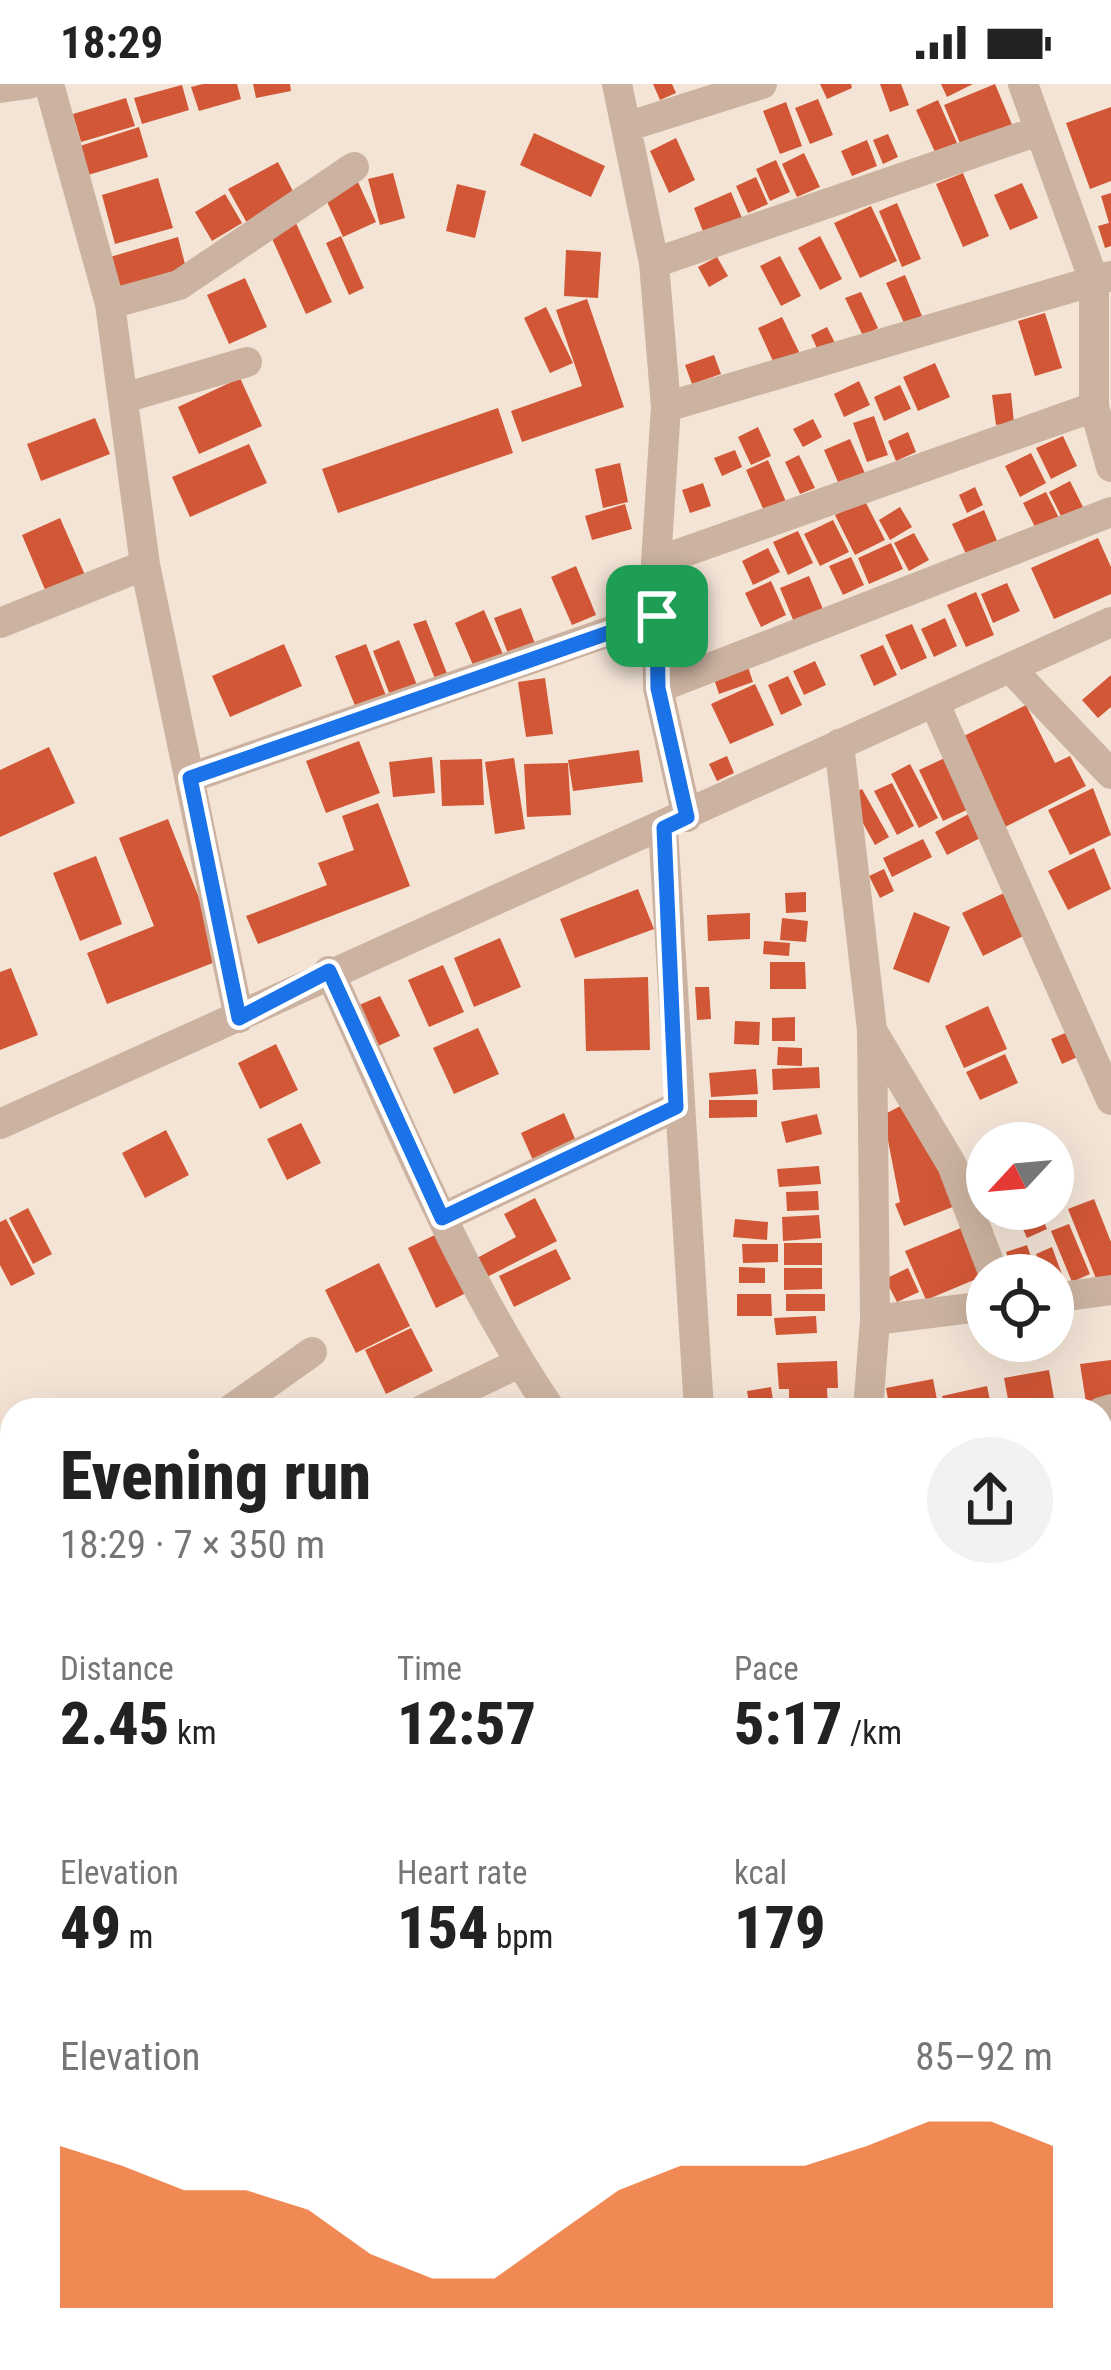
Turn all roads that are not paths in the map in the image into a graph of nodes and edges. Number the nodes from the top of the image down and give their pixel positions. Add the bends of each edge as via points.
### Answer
1 (29, 84) edge
2 (49, 84) edge
3 (617, 84) edge
4 (762, 84) edge
5 (1023, 84) edge
6 (0, 88) edge
7 (629, 126) junction
8 (1038, 131) junction
9 (354, 167) dead end
10 (654, 262) junction
11 (1102, 279) edge
12 (110, 304) junction
13 (247, 362) dead end
14 (124, 398) junction
15 (666, 407) junction
16 (1094, 407) junction
17 (1111, 467) edge
18 (1111, 512) edge
19 (656, 562) junction
20 (146, 565) junction
21 (657, 616) junction
22 (1111, 622) edge
23 (0, 623) edge
24 (1011, 668) junction
25 (658, 688) junction
26 (935, 704) junction
27 (839, 744) junction
28 (1111, 774) edge
29 (190, 778) junction
30 (675, 823) junction
31 (329, 971) junction
32 (239, 1018) junction
33 (872, 1030) junction
34 (1111, 1100) edge
35 (676, 1107) junction
36 (0, 1124) edge
37 (442, 1218) junction
38 (986, 1254) edge
39 (1111, 1290) edge
40 (1074, 1295) edge
41 (966, 1309) edge
42 (875, 1320) junction
43 (312, 1352) dead end
44 (519, 1363) junction
45 (247, 1398) edge
46 (447, 1398) edge
47 (542, 1398) edge
48 (697, 1398) edge
49 (869, 1398) edge

1 - 6 street
2 - 12 street
3 - 7 street
4 - 7 street
5 - 8 street
7 - 10 street
8 - 10 street
8 - 11 street
9 - 12 street via 179,285
10 - 15 street
11 - 15 street
11 - 16 street
12 - 14 street
13 - 14 street
14 - 20 street
15 - 19 street
16 - 17 street
16 - 19 street
18 - 25 street
19 - 21 street
20 - 23 street
20 - 29 street
21 - 25 street
21 - 29 street
22 - 24 street
24 - 26 street
24 - 28 street
25 - 30 street
26 - 27 street
26 - 34 street
27 - 30 street
27 - 33 street
29 - 32 street
30 - 31 street
30 - 35 street
31 - 32 street
31 - 37 street
32 - 36 street
33 - 38 street via 952,1165
33 - 42 street
35 - 37 street
35 - 48 street
37 - 44 street
39 - 40 street
41 - 42 street
42 - 49 street
43 - 45 street
44 - 46 street
44 - 47 street

